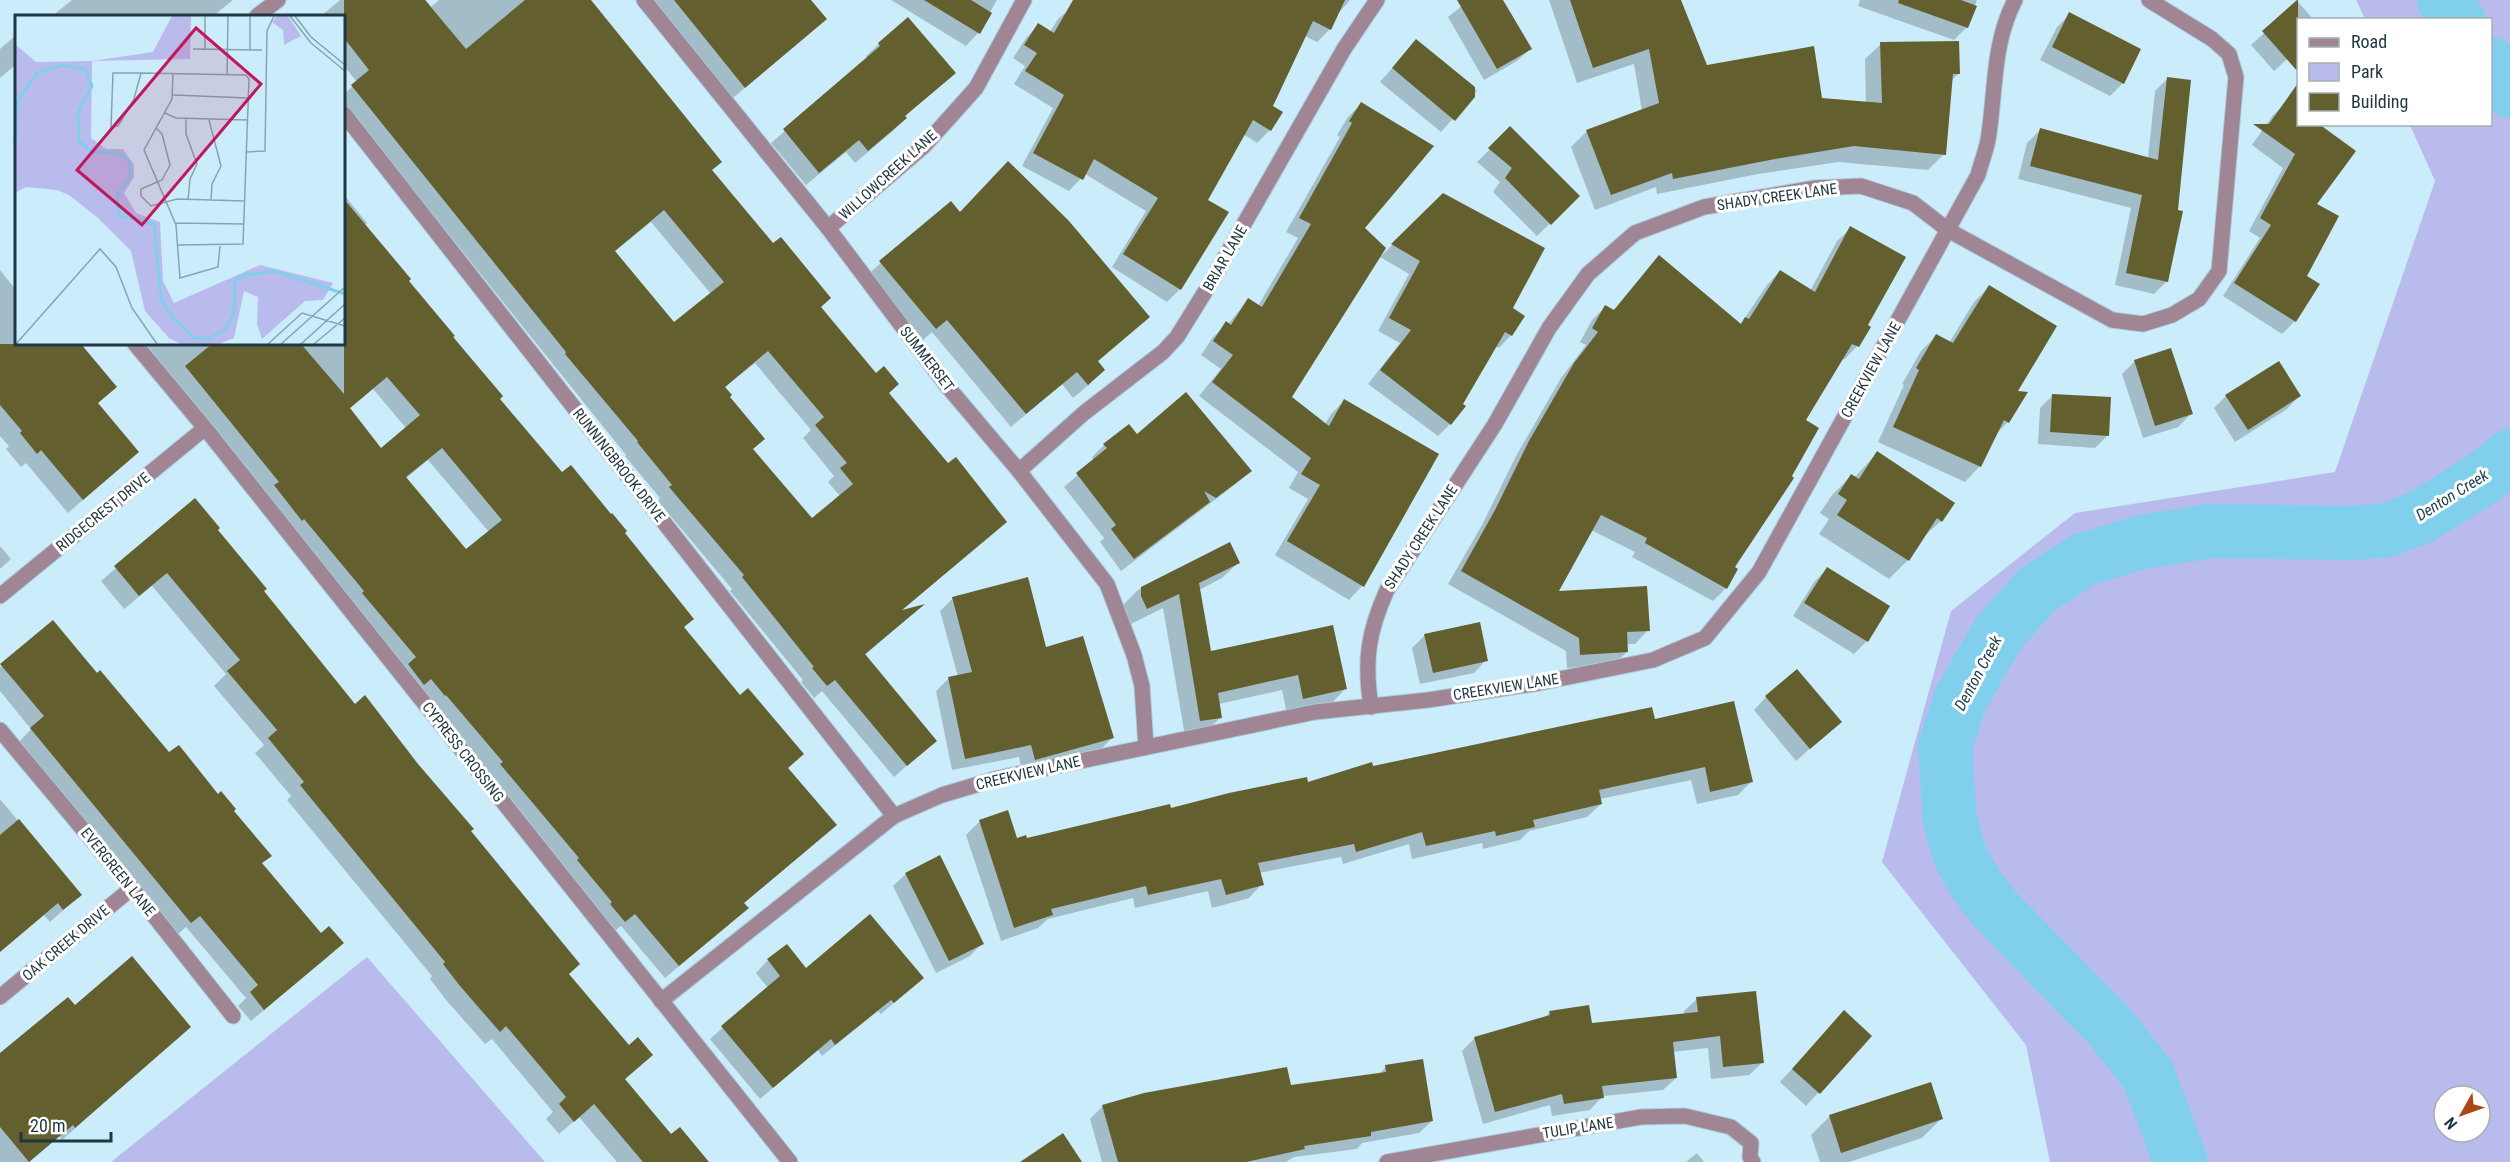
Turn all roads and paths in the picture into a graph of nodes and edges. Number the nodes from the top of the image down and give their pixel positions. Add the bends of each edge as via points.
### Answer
1 (278, 0) edge
2 (644, 0) edge
3 (1024, 0) edge
4 (1377, 0) edge
5 (2016, 0) edge
6 (2149, 0) edge
7 (263, 15) edge
8 (345, 115) edge
9 (828, 228) junction
10 (1948, 230) junction
11 (136, 345) edge
12 (206, 428) junction
13 (1019, 471) junction
14 (0, 596) edge
15 (1371, 707) junction
16 (0, 730) edge
17 (1146, 747) junction
18 (894, 816) junction
19 (132, 888) junction
20 (0, 997) edge
21 (661, 1001) junction
22 (233, 1016) dead end
23 (1751, 1159) edge
24 (790, 1162) edge
25 (1387, 1162) edge

1 - 7 street
2 - 9 street, SUMMERSET
3 - 9 street, WILLOWCREEK LANE via 976,88 924,146
4 - 13 street, BRIAR LANE via 1344,49 1177,337
5 - 10 street, CREEKVIEW LANE via 1997,52 1988,142 1978,175
6 - 10 street, SHADY CREEK LANE via 2220,46 2229,54 2236,77 2219,271 2199,299 2172,315 2143,324 2112,320
8 - 18 street, RUNNINGBROOK DRIVE
9 - 13 street, SUMMERSET via 948,386
10 - 15 street, CREEKVIEW LANE via 1758,572 1705,638 1653,660 1539,683
10 - 15 street, SHADY CREEK LANE via 1913,203 1861,186 1815,188 1704,207 1635,233 1588,274 1549,328 1495,424 1387,590 1369,647 1366,674
11 - 12 street, CYPRESS CROSSING
12 - 14 street, RIDGECREST DRIVE
12 - 21 street, CYPRESS CROSSING
13 - 17 street, SUMMERSET via 1107,584 1143,686
15 - 17 street, CREEKVIEW LANE via 1315,712
16 - 19 street, EVERGREEN LANE
17 - 18 street, CREEKVIEW LANE via 999,778 942,795
18 - 21 street, CREEKVIEW LANE
19 - 20 street, OAK CREEK DRIVE
19 - 22 street, EVERGREEN LANE
21 - 24 street, CYPRESS CROSSING
23 - 25 street, TULIP LANE via 1751,1143 1731,1127 1685,1116 1641,1118

